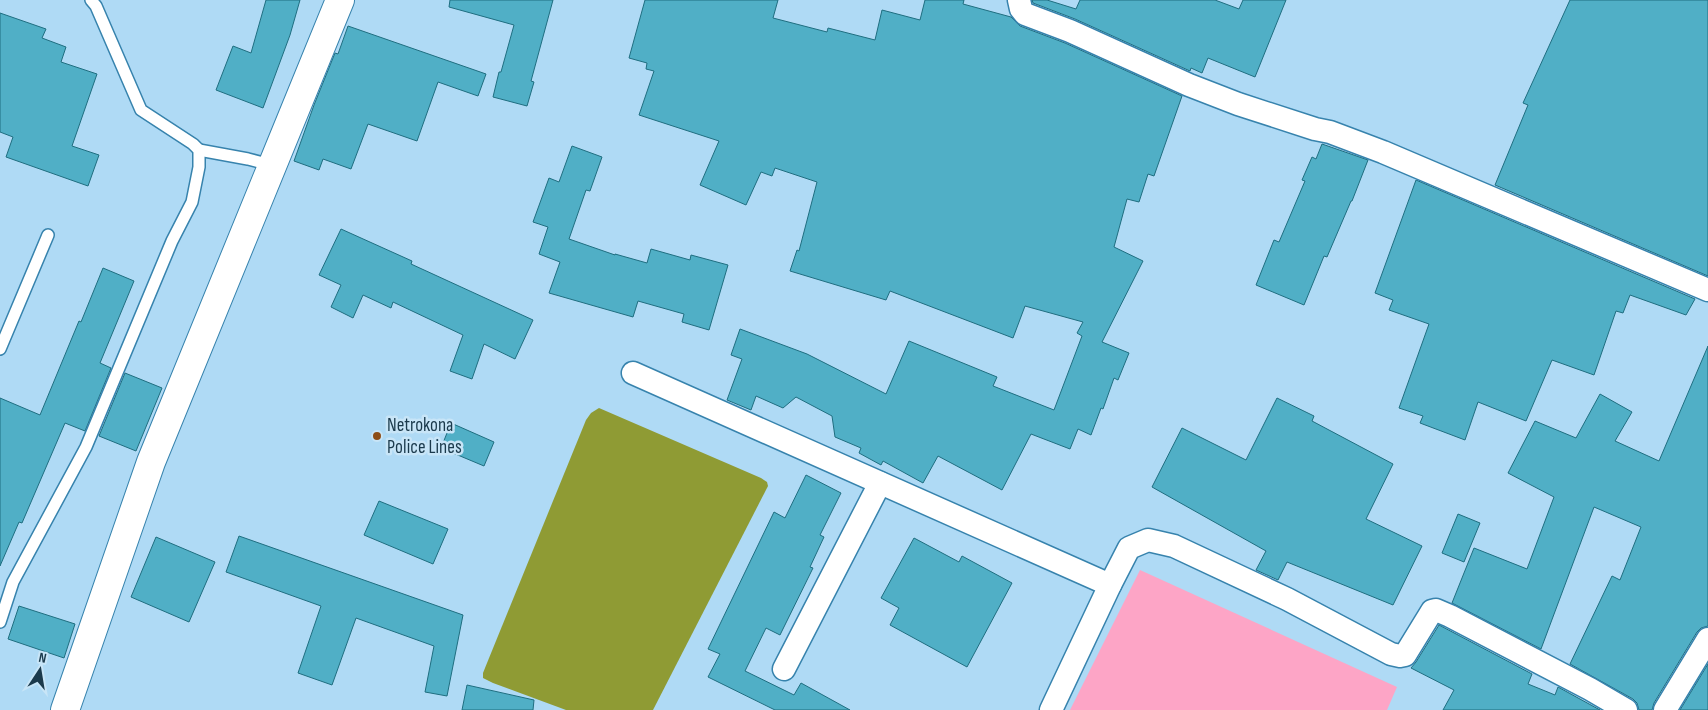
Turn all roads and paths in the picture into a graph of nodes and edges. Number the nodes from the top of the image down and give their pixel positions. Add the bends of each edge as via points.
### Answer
1 (91, 0) edge
2 (340, 0) edge
3 (1019, 0) edge
4 (199, 150) junction
5 (271, 165) junction
6 (48, 235) dead end
7 (1708, 290) edge
8 (0, 349) edge
9 (633, 373) dead end
10 (880, 483) junction
11 (1110, 585) junction
12 (0, 622) edge
13 (1708, 639) edge
14 (784, 670) dead end
15 (65, 710) edge
16 (1051, 710) edge
17 (1626, 710) edge
18 (1665, 710) edge

1 - 4 lane via 141,110
2 - 5 main road
3 - 7 street via 1025,14 1189,85 1383,152
4 - 5 lane
4 - 12 lane via 192,202 172,241 86,446 13,582
5 - 15 main road via 151,462
6 - 8 lane
9 - 10 street
10 - 11 street
10 - 14 street
11 - 16 street
11 - 17 street via 1129,548 1148,540 1174,546 1287,599 1391,654 1405,655 1432,611 1436,610
13 - 18 street

